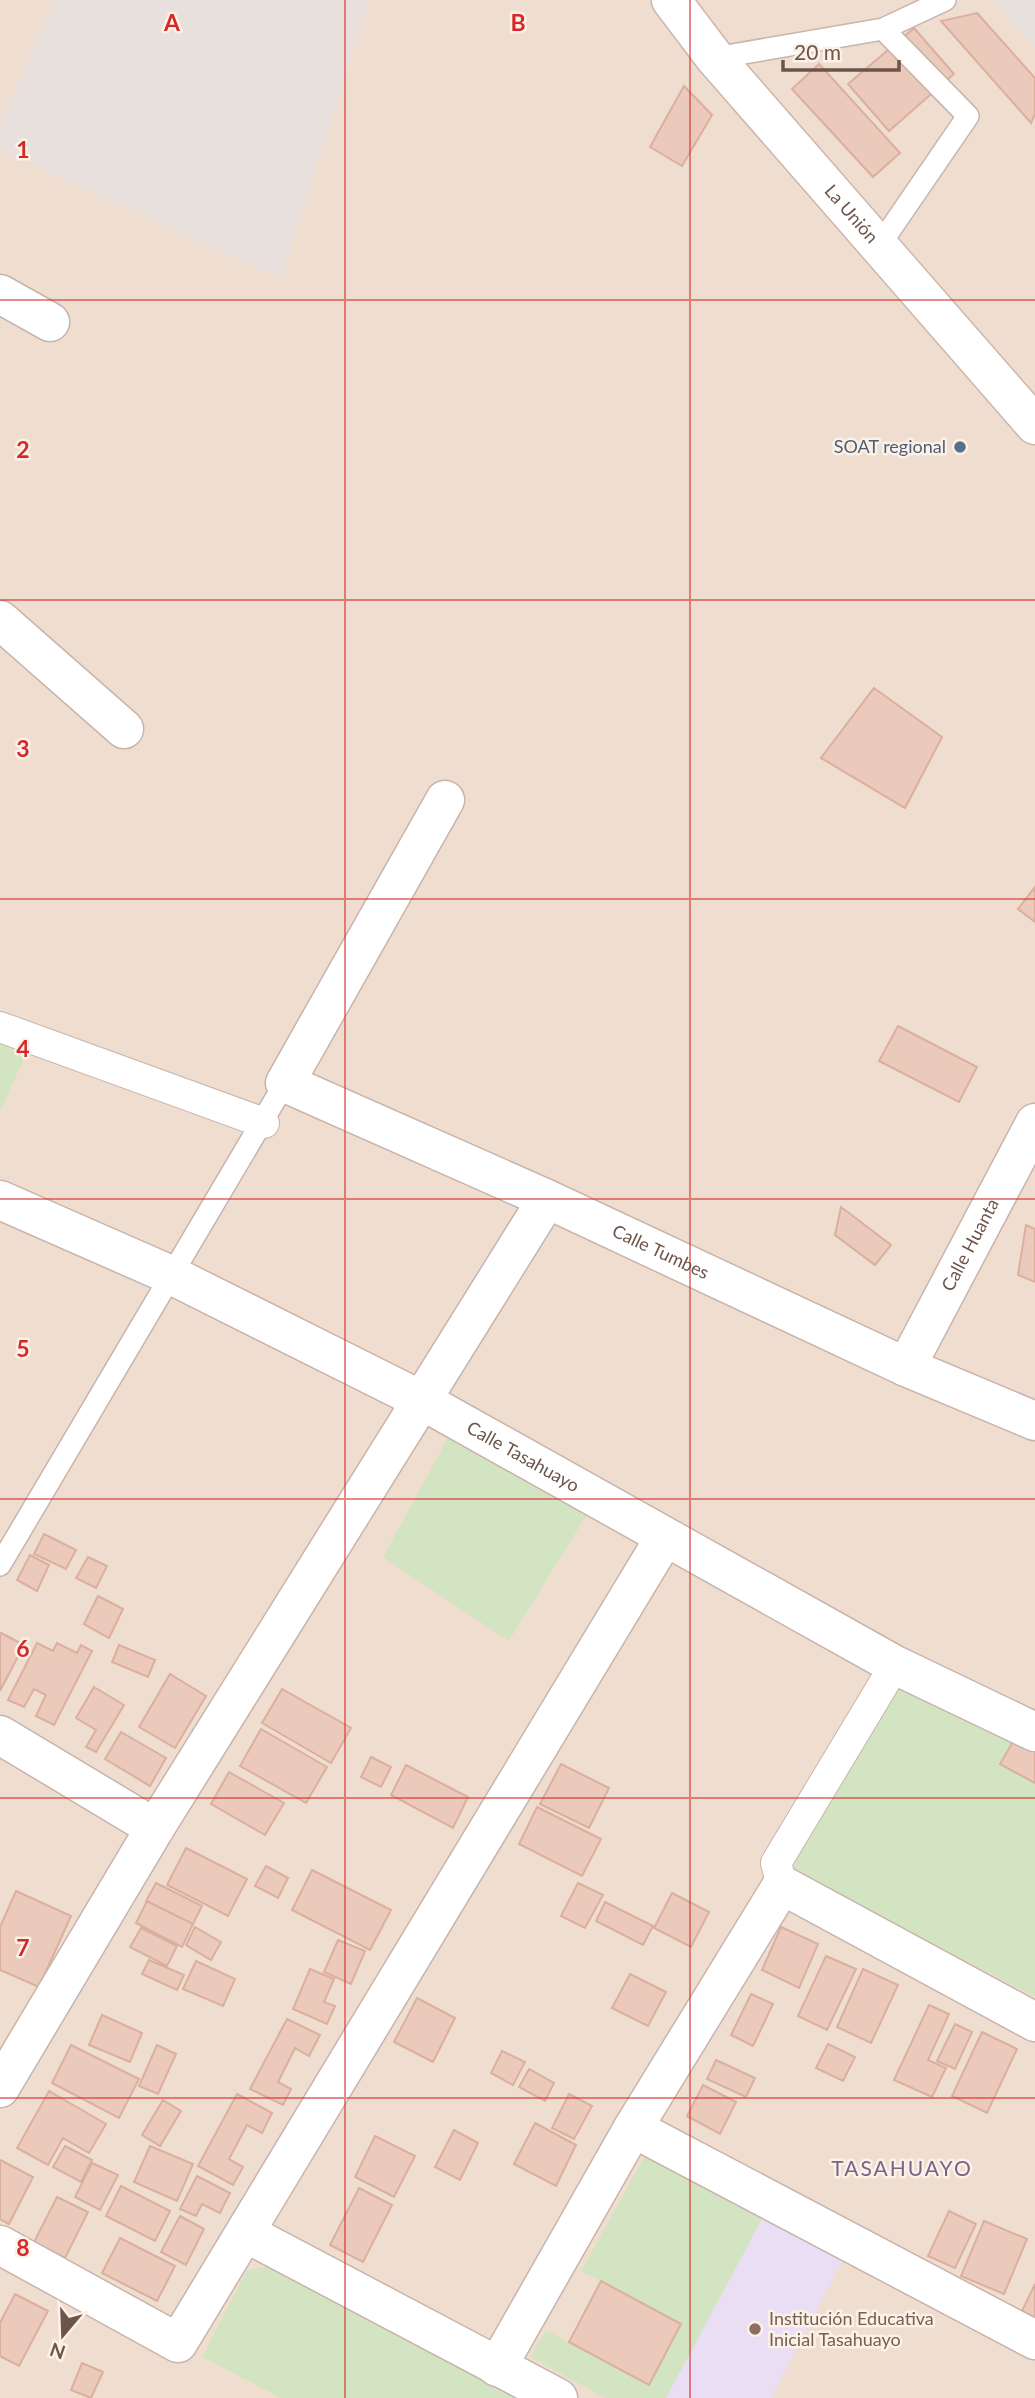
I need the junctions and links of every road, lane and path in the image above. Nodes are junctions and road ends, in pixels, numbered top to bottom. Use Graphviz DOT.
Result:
graph roads {
  1 [pos="671,0"];
  2 [pos="945,0"];
  3 [pos="883,29"];
  4 [pos="715,58"];
  5 [pos="879,246"];
  6 [pos="0,294"];
  7 [pos="50,322"];
  8 [pos="1035,425"];
  9 [pos="0,620"];
  10 [pos="124,729"];
  11 [pos="445,800"];
  12 [pos="0,1027"];
  13 [pos="285,1083"];
  14 [pos="264,1123"];
  15 [pos="1035,1123"];
  16 [pos="547,1199"];
  17 [pos="0,1200"];
  18 [pos="173,1276"];
  19 [pos="906,1367"];
  20 [pos="423,1401"];
  21 [pos="1035,1421"];
  22 [pos="665,1537"];
  23 [pos="0,1565"];
  24 [pos="895,1665"];
  25 [pos="1035,1732"];
  26 [pos="0,1735"];
  27 [pos="155,1828"];
  28 [pos="782,1885"];
  29 [pos="1035,2022"];
  30 [pos="0,2088"];
  31 [pos="633,2128"];
  32 [pos="246,2233"];
  33 [pos="0,2245"];
  34 [pos="1035,2340"];
  35 [pos="497,2367"];
  36 [pos="558,2398"];
  1 -- 4 [label="street, La Unión"];
  2 -- 3 [label="lane"];
  3 -- 4 [label="lane"];
  3 -- 5 [label="lane"];
  4 -- 5 [label="street, La Unión"];
  5 -- 8 [label="street, La Unión"];
  6 -- 7 [label="street"];
  9 -- 10 [label="street"];
  11 -- 13 [label="street"];
  12 -- 14 [label="street"];
  13 -- 14 [label="lane"];
  13 -- 16 [label="street, Calle Tumbes"];
  14 -- 18 [label="lane"];
  15 -- 19 [label="street, Calle Huanta"];
  16 -- 19 [label="street, Calle Tumbes"];
  16 -- 20 [label="street"];
  17 -- 18 [label="street, Calle Tasahuayo"];
  18 -- 20 [label="street, Calle Tasahuayo"];
  18 -- 23 [label="lane"];
  19 -- 21 [label="street, Calle Tumbes"];
  20 -- 22 [label="street, Calle Tasahuayo"];
  20 -- 27 [label="street"];
  22 -- 24 [label="street, Calle Tasahuayo"];
  22 -- 32 [label="street"];
  24 -- 25 [label="street, Calle Tasahuayo"];
  24 -- 28 [label="street"];
  26 -- 27 [label="street"];
  27 -- 30 [label="street"];
  28 -- 29 [label="street"];
  28 -- 31 [label="street"];
  31 -- 34 [label="street"];
  31 -- 35 [label="street"];
  32 -- 33 [label="street"];
  32 -- 35 [label="street"];
  35 -- 36 [label="street"];
}
